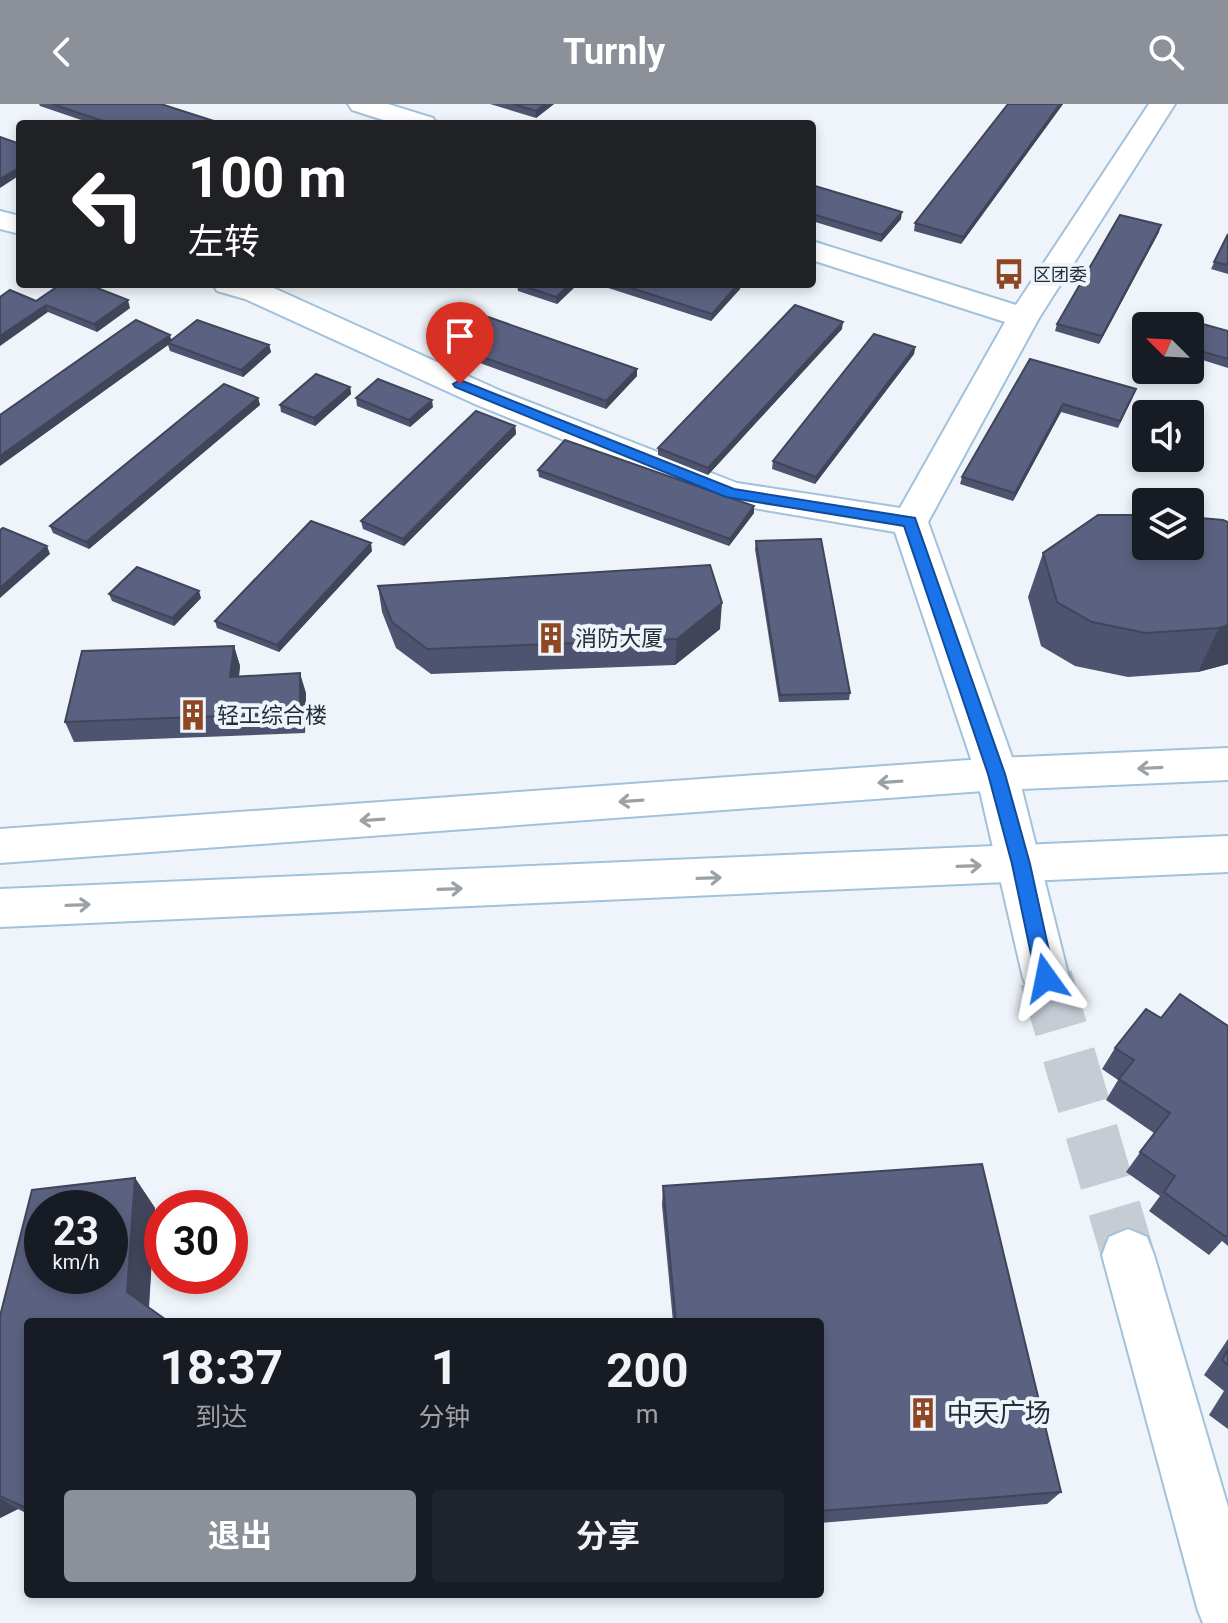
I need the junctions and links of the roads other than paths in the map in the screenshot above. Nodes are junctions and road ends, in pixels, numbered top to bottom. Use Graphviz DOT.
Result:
graph roads {
  1 [pos="361,104"];
  2 [pos="1162,104"];
  3 [pos="411,120"];
  4 [pos="816,251"];
  5 [pos="242,288"];
  6 [pos="1023,318"];
  7 [pos="910,522"];
  8 [pos="1228,764"];
  9 [pos="997,774"];
  10 [pos="0,846"];
  11 [pos="1228,854"];
  12 [pos="1021,864"];
  13 [pos="0,908"];
  14 [pos="1046,978"];
  15 [pos="1128,1255"];
  16 [pos="1228,1611"];
  1 -- 3 [label="street"];
  2 -- 6 [label="street"];
  4 -- 6 [label="street"];
  5 -- 7 [label="street"];
  6 -- 7 [label="street"];
  7 -- 9 [label="street"];
  8 -- 9 [label="street, one-way"];
  9 -- 10 [label="street, one-way"];
  9 -- 12 [label="street"];
  11 -- 12 [label="street"];
  13 -- 12 [label="street, one-way"];
  12 -- 14 [label="street"];
  15 -- 16 [label="street"];
}
